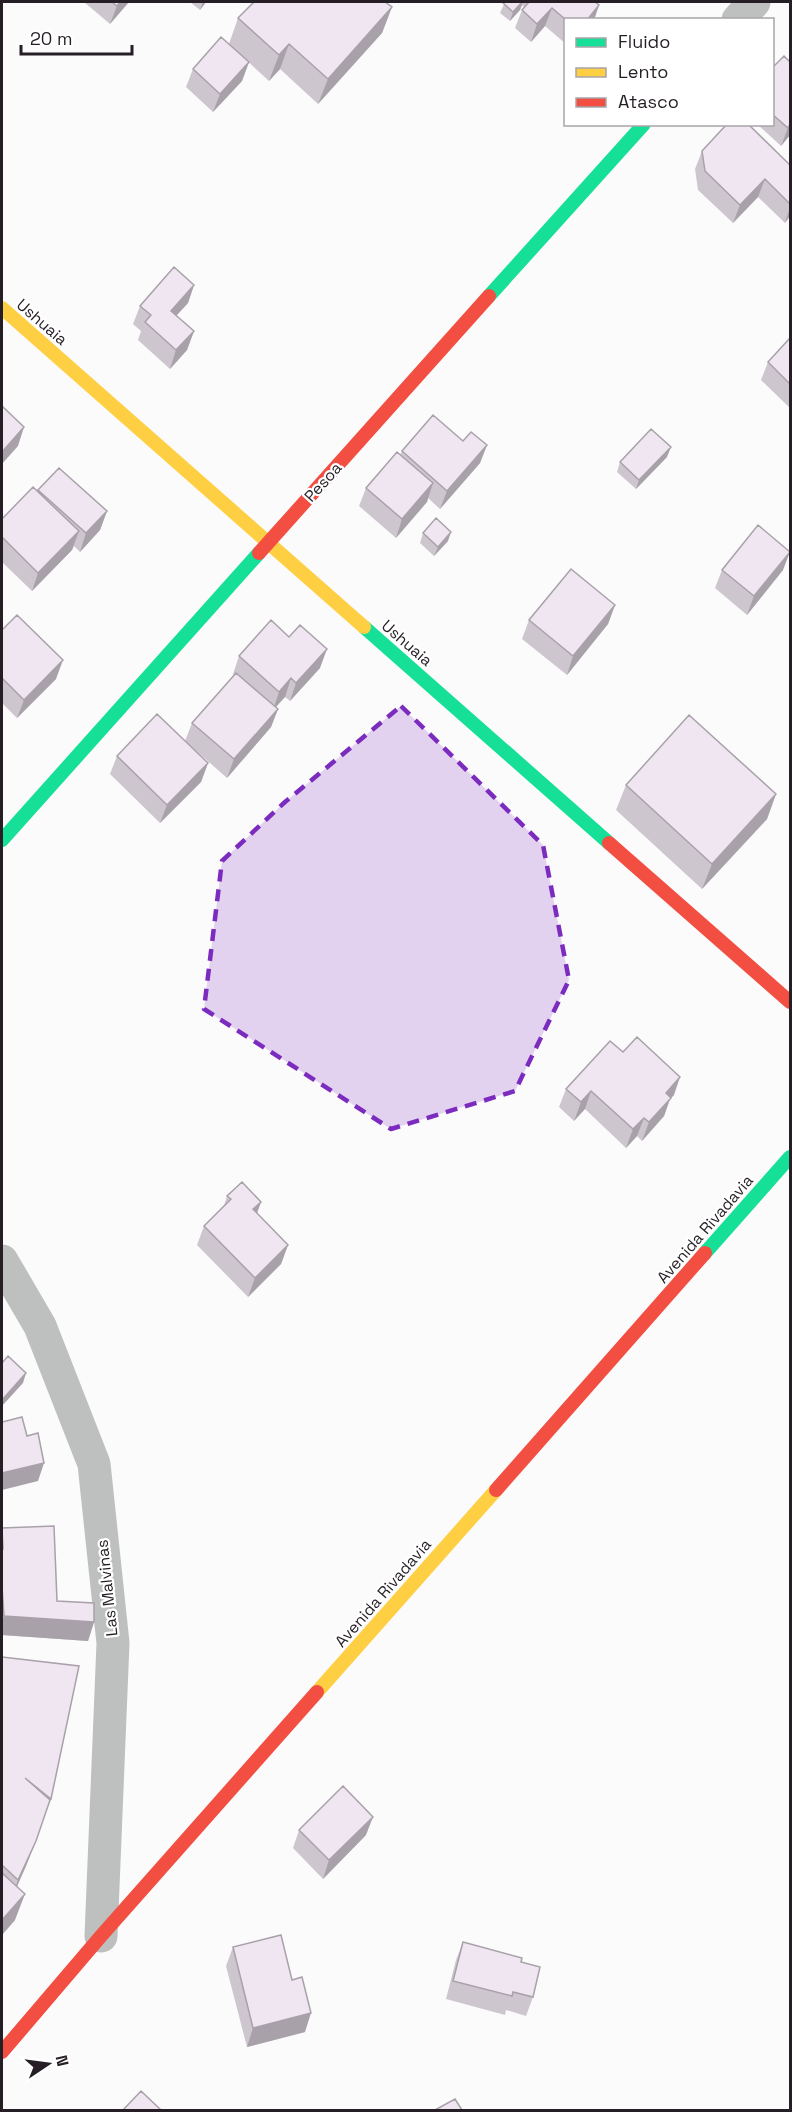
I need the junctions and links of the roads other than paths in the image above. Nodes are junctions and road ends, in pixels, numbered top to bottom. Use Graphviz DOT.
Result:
graph roads {
  1 [pos="754,2"];
  2 [pos="740,18"];
  3 [pos="642,126"];
  4 [pos="2,308"];
  5 [pos="268,543"];
  6 [pos="2,840"];
  7 [pos="790,1002"];
  8 [pos="790,1157"];
  9 [pos="2,1261"];
  10 [pos="102,1936"];
  11 [pos="2,2052"];
  1 -- 2 [label="street"];
  3 -- 5 [label="street, Pesoa"];
  4 -- 5 [label="street, Ushuaia"];
  5 -- 6 [label="street, Pesoa"];
  5 -- 7 [label="street, Ushuaia"];
  8 -- 10 [label="street, Avenida Rivadavia"];
  9 -- 10 [label="street, Las Malvinas"];
  10 -- 11 [label="street, Avenida Rivadavia"];
}
